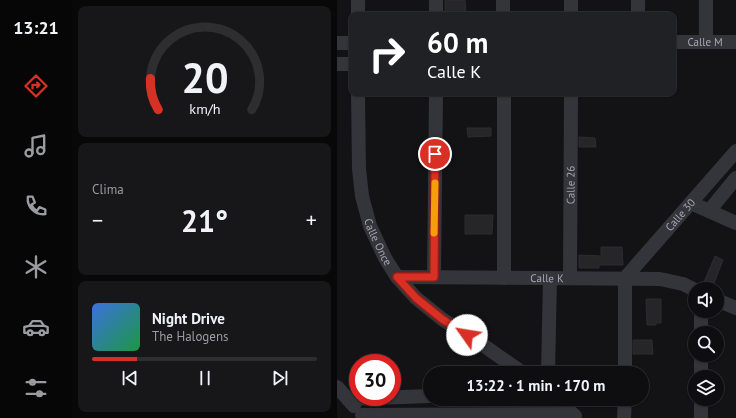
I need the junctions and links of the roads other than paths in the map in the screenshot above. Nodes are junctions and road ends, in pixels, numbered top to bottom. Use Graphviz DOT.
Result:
graph roads {
  1 [pos="358,0"];
  2 [pos="436,0"];
  3 [pos="503,0"];
  4 [pos="571,0"];
  5 [pos="638,0"];
  6 [pos="706,0"];
  7 [pos="358,12"];
  8 [pos="436,12"];
  9 [pos="503,12"];
  10 [pos="571,12"];
  11 [pos="638,12"];
  12 [pos="705,41"];
  13 [pos="676,42"];
  14 [pos="736,42"];
  15 [pos="337,43"];
  16 [pos="349,43"];
  17 [pos="337,64"];
  18 [pos="349,64"];
  19 [pos="358,96"];
  20 [pos="436,96"];
  21 [pos="504,96"];
  22 [pos="571,96"];
  23 [pos="736,151"];
  24 [pos="736,178"];
  25 [pos="691,203"];
  26 [pos="709,211"];
  27 [pos="736,223"];
  28 [pos="652,247"];
  29 [pos="397,277"];
  30 [pos="434,277"];
  31 [pos="504,278"];
  32 [pos="550,278"];
  33 [pos="570,278"];
  34 [pos="625,278"];
  35 [pos="660,279"];
  36 [pos="688,286"];
  37 [pos="724,303"];
  38 [pos="736,308"];
  39 [pos="513,366"];
  40 [pos="548,366"];
  41 [pos="625,366"];
  42 [pos="337,387"];
  43 [pos="423,396"];
  44 [pos="348,399"];
  45 [pos="563,406"];
  46 [pos="625,406"];
  47 [pos="701,406"];
  48 [pos="574,416"];
  49 [pos="363,417"];
  50 [pos="624,418"];
  51 [pos="701,418"];
  1 -- 7 [label="street"];
  2 -- 8 [label="street"];
  3 -- 9 [label="street"];
  4 -- 10 [label="street"];
  5 -- 11 [label="street"];
  6 -- 12 [label="street"];
  12 -- 13 [label="street, Calle M"];
  12 -- 14 [label="street, Calle M"];
  15 -- 16 [label="street"];
  17 -- 18 [label="street"];
  19 -- 29 [label="street, Calle Once"];
  20 -- 30 [label="street"];
  21 -- 31 [label="street"];
  22 -- 33 [label="street, Calle 26"];
  23 -- 25 [label="street, Calle 30"];
  24 -- 26 [label="street"];
  25 -- 26 [label="street"];
  25 -- 28 [label="street, Calle 30"];
  26 -- 27 [label="street"];
  28 -- 34 [label="street, Calle 30"];
  28 -- 35 [label="street"];
  29 -- 30 [label="street, Calle K"];
  29 -- 39 [label="street, Calle Once"];
  30 -- 31 [label="street, Calle K"];
  31 -- 32 [label="street, Calle K"];
  32 -- 33 [label="street, Calle K"];
  32 -- 40 [label="street"];
  33 -- 34 [label="street, Calle K"];
  34 -- 35 [label="street, Calle K"];
  34 -- 41 [label="street"];
  35 -- 36 [label="street, Calle K"];
  37 -- 38 [label="street"];
  42 -- 44 [label="street"];
  43 -- 44 [label="street"];
  44 -- 49 [label="street"];
  45 -- 48 [label="street"];
  46 -- 50 [label="street"];
  47 -- 51 [label="street"];
  48 -- 49 [label="street"];
}
